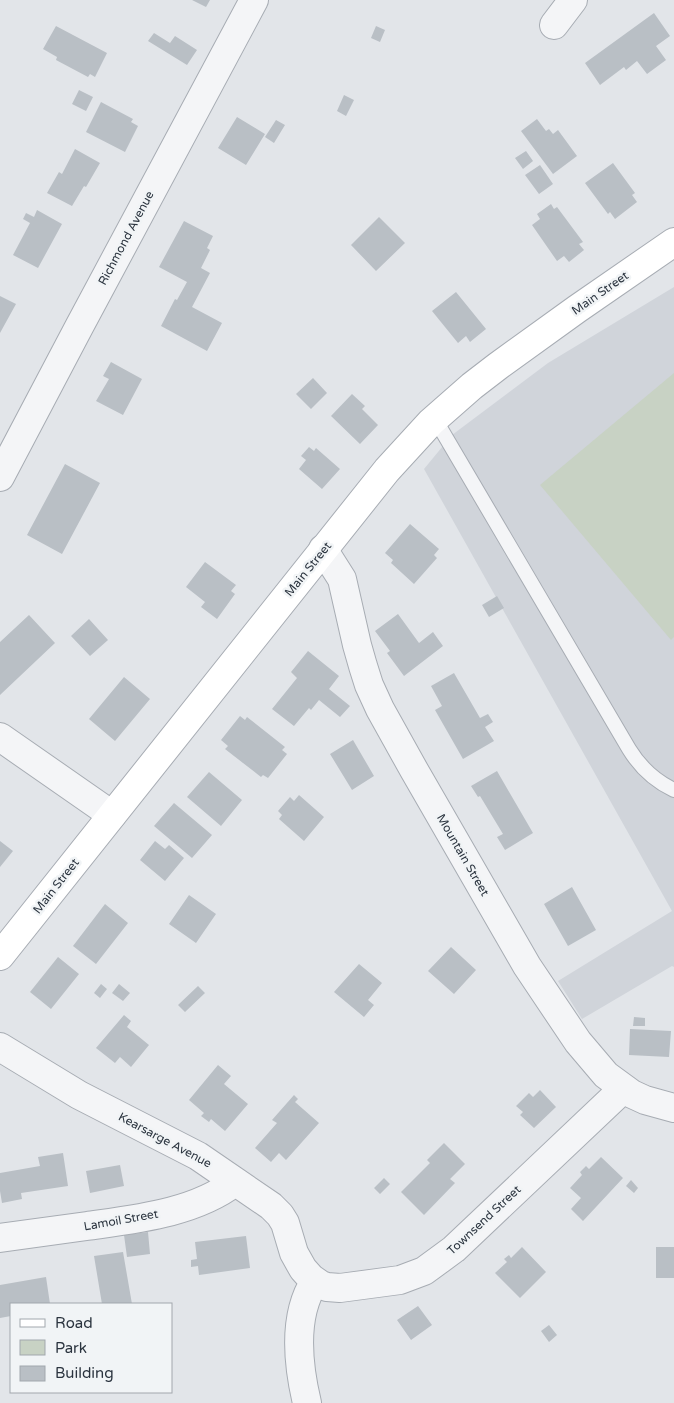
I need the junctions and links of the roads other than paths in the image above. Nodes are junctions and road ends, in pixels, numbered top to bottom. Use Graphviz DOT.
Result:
graph roads {
  1 [pos="254,0"];
  2 [pos="573,0"];
  3 [pos="554,25"];
  4 [pos="674,242"];
  5 [pos="434,419"];
  6 [pos="0,477"];
  7 [pos="323,549"];
  8 [pos="0,737"];
  9 [pos="674,790"];
  10 [pos="112,815"];
  11 [pos="0,956"];
  12 [pos="0,1047"];
  13 [pos="623,1089"];
  14 [pos="674,1108"];
  15 [pos="236,1182"];
  16 [pos="0,1238"];
  17 [pos="315,1281"];
  18 [pos="306,1403"];
  1 -- 6 [label="street, Richmond Avenue"];
  2 -- 3 [label="street"];
  4 -- 5 [label="main road, Main Street"];
  5 -- 7 [label="main road, Main Street"];
  5 -- 9 [label="lane"];
  7 -- 10 [label="main road, Main Street"];
  7 -- 13 [label="street, Mountain Street"];
  8 -- 10 [label="street"];
  10 -- 11 [label="main road, Main Street"];
  12 -- 15 [label="street, Kearsarge Avenue"];
  13 -- 14 [label="street, Mountain Street"];
  13 -- 17 [label="street, Townsend Street"];
  15 -- 16 [label="street, Lamoil Street"];
  15 -- 17 [label="street, Kearsarge Avenue"];
  17 -- 18 [label="street"];
}
